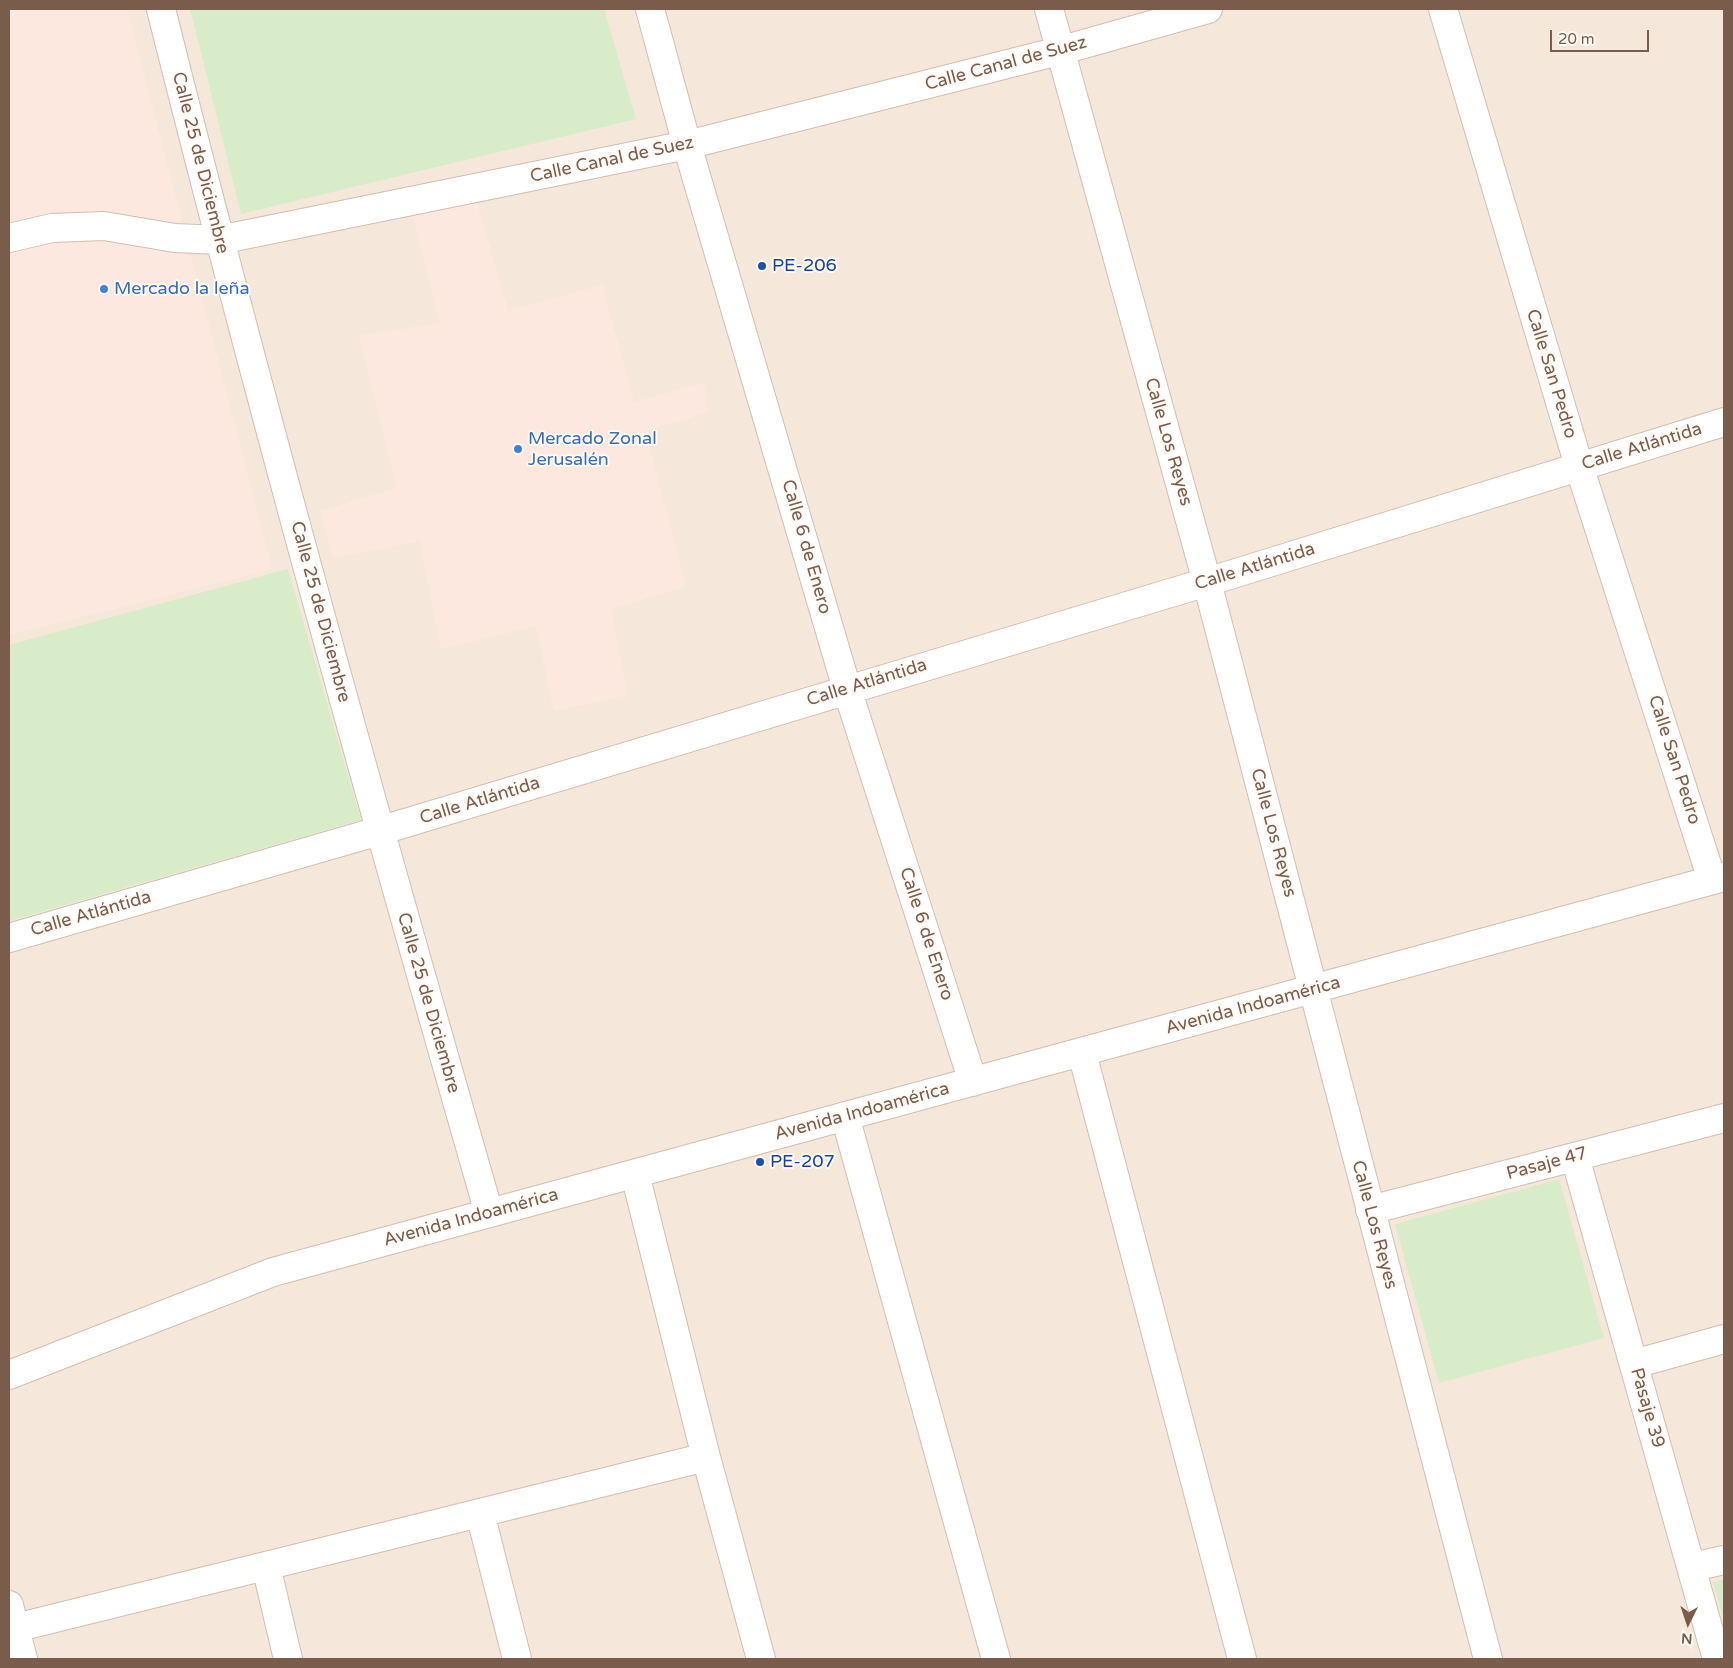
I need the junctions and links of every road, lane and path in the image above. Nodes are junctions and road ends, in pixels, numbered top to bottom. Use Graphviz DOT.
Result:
graph roads {
  1 [pos="161,9"];
  2 [pos="650,9"];
  3 [pos="1049,9"];
  4 [pos="1208,9"];
  5 [pos="1443,9"];
  6 [pos="1059,50"];
  7 [pos="687,145"];
  8 [pos="9,238"];
  9 [pos="219,240"];
  10 [pos="1724,422"];
  11 [pos="1579,466"];
  12 [pos="1207,582"];
  13 [pos="847,689"];
  14 [pos="379,831"];
  15 [pos="1718,878"];
  16 [pos="9,938"];
  17 [pos="1314,990"];
  18 [pos="1082,1053"];
  19 [pos="973,1082"];
  20 [pos="846,1116"];
  21 [pos="1724,1118"];
  22 [pos="1575,1156"];
  23 [pos="635,1174"];
  24 [pos="1370,1210"];
  25 [pos="489,1213"];
  26 [pos="1724,1339"];
  27 [pos="1634,1364"];
  28 [pos="9,1375"];
  29 [pos="706,1457"];
  30 [pos="480,1513"];
  31 [pos="1724,1560"];
  32 [pos="266,1566"];
  33 [pos="1693,1568"];
  34 [pos="12,1616"];
  35 [pos="23,1659"];
  36 [pos="288,1659"];
  37 [pos="518,1659"];
  38 [pos="761,1659"];
  39 [pos="996,1659"];
  40 [pos="1242,1659"];
  41 [pos="1488,1659"];
  42 [pos="1717,1659"];
  1 -- 9 [label="street, Calle 25 de Diciembre"];
  2 -- 7 [label="street, Calle 6 de Enero"];
  3 -- 6 [label="street, Calle Los Reyes"];
  4 -- 6 [label="street, Calle Canal de Suez"];
  5 -- 11 [label="street, Calle San Pedro"];
  6 -- 7 [label="street, Calle Canal de Suez"];
  6 -- 12 [label="street, Calle Los Reyes"];
  7 -- 9 [label="street, Calle Canal de Suez"];
  7 -- 13 [label="street, Calle 6 de Enero"];
  8 -- 9 [label="street, Calle Canal de Suez"];
  9 -- 14 [label="street, Calle 25 de Diciembre"];
  10 -- 11 [label="street, Calle Atlántida"];
  11 -- 12 [label="street, Calle Atlántida"];
  11 -- 15 [label="street, Calle San Pedro"];
  12 -- 13 [label="street, Calle Atlántida"];
  12 -- 17 [label="street, Calle Los Reyes"];
  13 -- 14 [label="street, Calle Atlántida"];
  13 -- 19 [label="street, Calle 6 de Enero"];
  14 -- 16 [label="street, Calle Atlántida"];
  14 -- 25 [label="street, Calle 25 de Diciembre"];
  15 -- 17 [label="street, Avenida Indoamérica"];
  17 -- 18 [label="street, Avenida Indoamérica"];
  17 -- 24 [label="street, Calle Los Reyes"];
  18 -- 19 [label="street, Avenida Indoamérica"];
  18 -- 40 [label="street"];
  19 -- 20 [label="street, Avenida Indoamérica"];
  20 -- 23 [label="street, Avenida Indoamérica"];
  20 -- 39 [label="street"];
  21 -- 22 [label="street, Pasaje 47"];
  22 -- 24 [label="street, Pasaje 47"];
  22 -- 27 [label="street, Pasaje 39"];
  23 -- 25 [label="street, Avenida Indoamérica"];
  23 -- 29 [label="street"];
  24 -- 41 [label="street, Calle Los Reyes"];
  25 -- 28 [label="street, Avenida Indoamérica"];
  26 -- 27 [label="street"];
  27 -- 33 [label="street, Pasaje 39"];
  29 -- 30 [label="street"];
  29 -- 38 [label="street"];
  30 -- 32 [label="street"];
  30 -- 37 [label="street"];
  31 -- 33 [label="street"];
  32 -- 34 [label="street"];
  32 -- 36 [label="street"];
  33 -- 42 [label="street, Pasaje 39"];
  34 -- 35 [label="street"];
}
